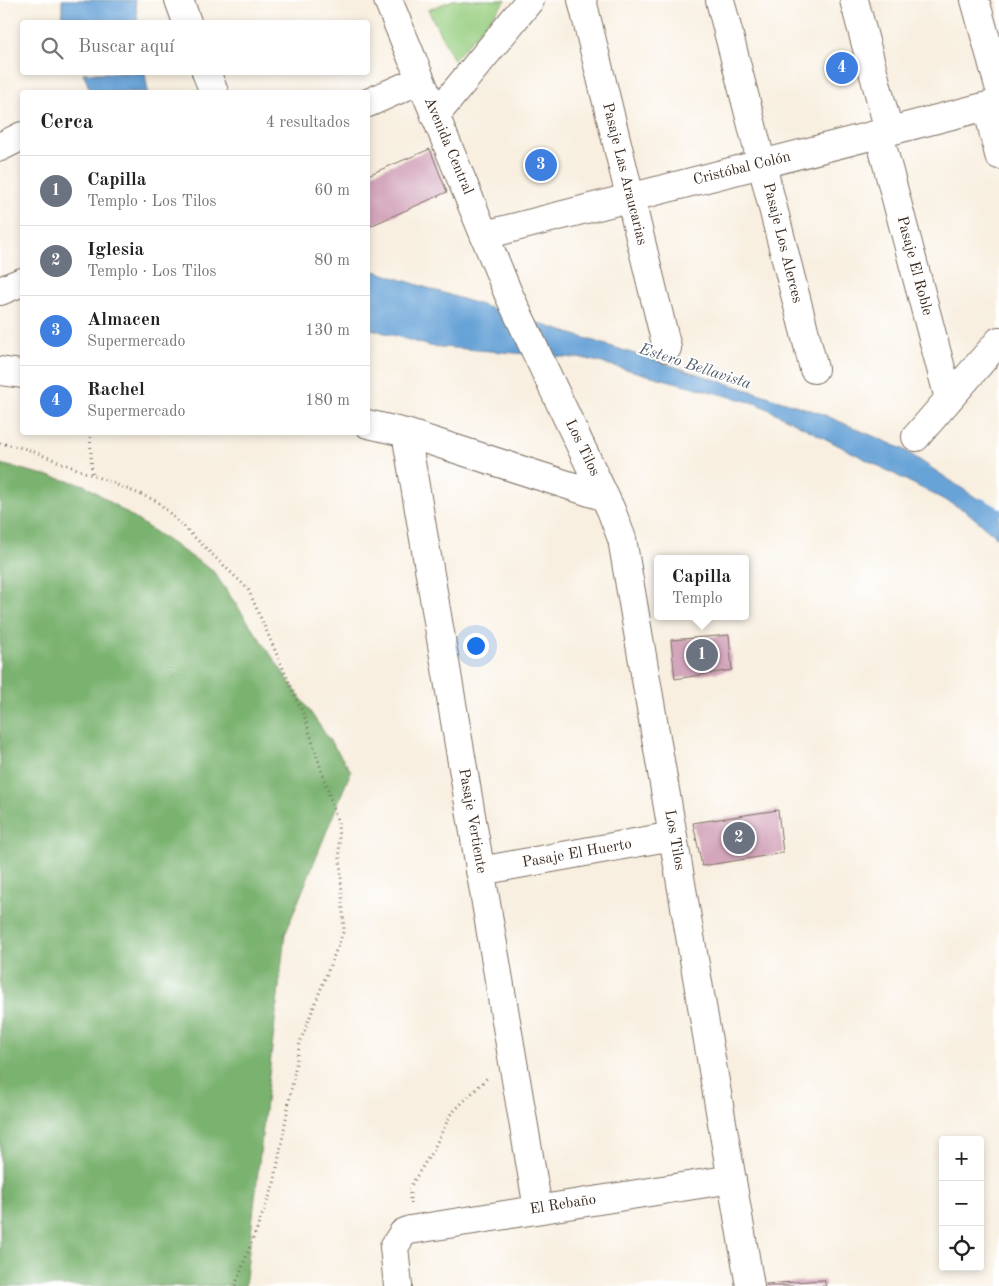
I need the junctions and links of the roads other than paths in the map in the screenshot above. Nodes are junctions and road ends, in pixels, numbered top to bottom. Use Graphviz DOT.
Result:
graph roads {
  1 [pos="179,0"];
  2 [pos="388,0"];
  3 [pos="530,0"];
  4 [pos="582,0"];
  5 [pos="720,0"];
  6 [pos="854,0"];
  7 [pos="975,0"];
  8 [pos="186,20"];
  9 [pos="207,75"];
  10 [pos="420,80"];
  11 [pos="213,90"];
  12 [pos="995,98"];
  13 [pos="370,102"];
  14 [pos="435,116"];
  15 [pos="884,133"];
  16 [pos="20,137"];
  17 [pos="0,147"];
  18 [pos="999,155"];
  19 [pos="762,164"];
  20 [pos="629,198"];
  21 [pos="485,235"];
  22 [pos="20,283"];
  23 [pos="0,291"];
  24 [pos="508,293"];
  25 [pos="999,341"];
  26 [pos="667,348"];
  27 [pos="814,369"];
  28 [pos="0,371"];
  29 [pos="20,374"];
  30 [pos="949,398"];
  31 [pos="370,424"];
  32 [pos="406,433"];
  33 [pos="916,437"];
  34 [pos="605,497"];
  35 [pos="673,836"];
  36 [pos="480,871"];
  37 [pos="732,1178"];
  38 [pos="538,1209"];
  39 [pos="398,1286"];
  40 [pos="750,1286"];
  1 -- 8 [label="street"];
  2 -- 10 [label="street, Avenida Central"];
  3 -- 14 [label="street"];
  4 -- 20 [label="street, Pasaje Las Araucarias"];
  5 -- 19 [label="street, Pasaje Los Alerces"];
  6 -- 15 [label="street, Pasaje El Roble"];
  7 -- 12 [label="street"];
  9 -- 11 [label="street"];
  10 -- 13 [label="street"];
  10 -- 14 [label="street, Avenida Central"];
  12 -- 15 [label="street, Cristóbal Colón"];
  12 -- 18 [label="street"];
  14 -- 21 [label="street, Avenida Central"];
  15 -- 19 [label="street, Cristóbal Colón"];
  15 -- 30 [label="street, Pasaje El Roble"];
  16 -- 17 [label="street"];
  19 -- 20 [label="street, Cristóbal Colón"];
  19 -- 27 [label="street, Pasaje Los Alerces"];
  20 -- 21 [label="street, Cristóbal Colón"];
  20 -- 26 [label="street, Pasaje Las Araucarias"];
  21 -- 24 [label="street, Avenida Central"];
  22 -- 23 [label="street"];
  24 -- 34 [label="street, Los Tilos"];
  25 -- 30 [label="street"];
  28 -- 29 [label="street"];
  30 -- 33 [label="street"];
  31 -- 32 [label="street"];
  32 -- 34 [label="street"];
  32 -- 36 [label="street, Pasaje Vertiente"];
  34 -- 35 [label="street, Los Tilos"];
  35 -- 36 [label="street, Pasaje El Huerto"];
  35 -- 37 [label="street, Los Tilos"];
  36 -- 38 [label="street, Pasaje Vertiente"];
  37 -- 38 [label="street, El Rebaño"];
  37 -- 40 [label="street, Los Tilos"];
  38 -- 39 [label="street, El Rebaño"];
}
